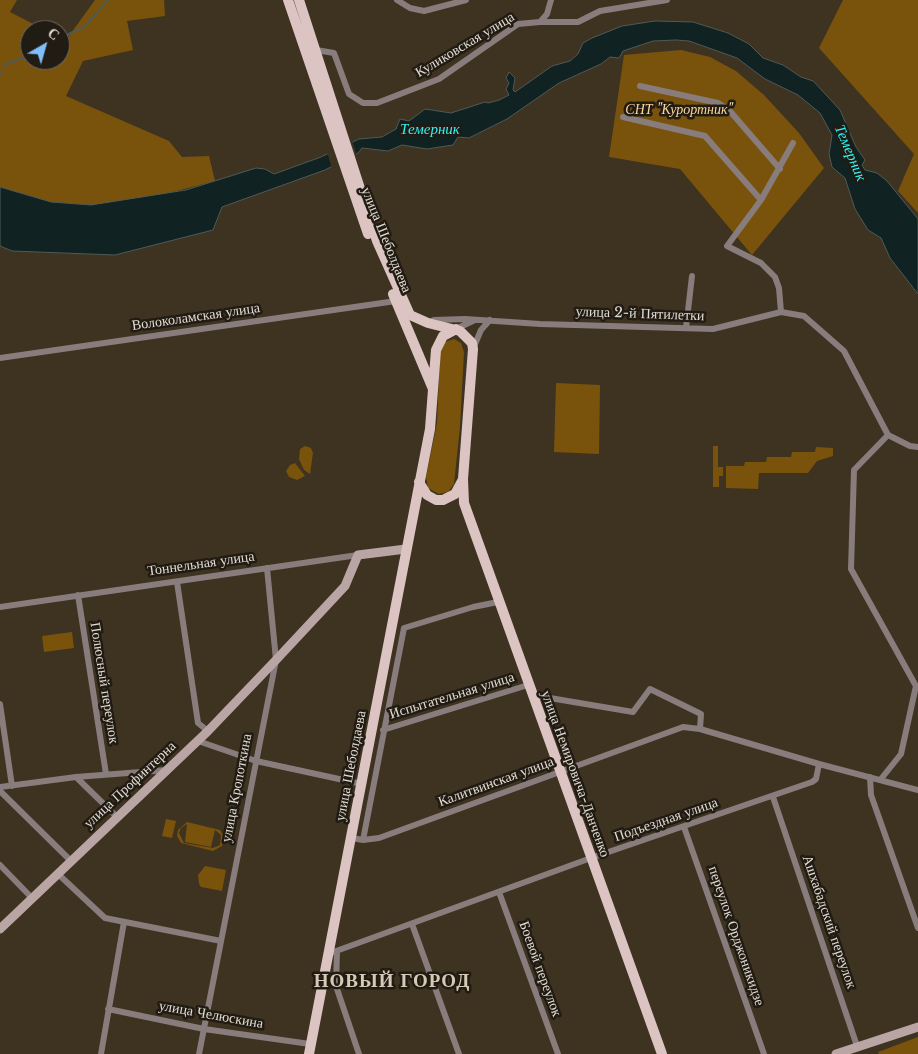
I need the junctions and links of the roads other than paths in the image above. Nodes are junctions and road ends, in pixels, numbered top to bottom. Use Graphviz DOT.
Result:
graph roads {
  1 [pos="288,0"];
  2 [pos="299,0"];
  3 [pos="397,0"];
  4 [pos="466,0"];
  5 [pos="552,0"];
  6 [pos="666,0"];
  7 [pos="540,22"];
  8 [pos="316,50"];
  9 [pos="640,86"];
  10 [pos="330,111"];
  11 [pos="623,117"];
  12 [pos="794,143"];
  13 [pos="780,169"];
  14 [pos="761,200"];
  15 [pos="692,276"];
  16 [pos="400,305"];
  17 [pos="781,312"];
  18 [pos="476,319"];
  19 [pos="490,320"];
  20 [pos="428,323"];
  21 [pos="686,328"];
  22 [pos="456,329"];
  23 [pos="473,349"];
  24 [pos="0,358"];
  25 [pos="434,392"];
  26 [pos="888,434"];
  27 [pos="918,447"];
  28 [pos="463,479"];
  29 [pos="419,482"];
  30 [pos="406,549"];
  31 [pos="358,555"];
  32 [pos="267,568"];
  33 [pos="177,582"];
  34 [pos="78,595"];
  35 [pos="498,602"];
  36 [pos="0,607"];
  37 [pos="276,660"];
  38 [pos="530,690"];
  39 [pos="0,704"];
  40 [pos="700,729"];
  41 [pos="383,730"];
  42 [pos="208,731"];
  43 [pos="198,741"];
  44 [pos="256,761"];
  45 [pos="819,764"];
  46 [pos="167,770"];
  47 [pos="560,773"];
  48 [pos="106,774"];
  49 [pos="76,777"];
  50 [pos="870,777"];
  51 [pos="881,779"];
  52 [pos="362,784"];
  53 [pos="12,786"];
  54 [pos="0,787"];
  55 [pos="918,790"];
  56 [pos="0,791"];
  57 [pos="773,797"];
  58 [pos="116,816"];
  59 [pos="684,827"];
  60 [pos="352,838"];
  61 [pos="363,840"];
  62 [pos="590,858"];
  63 [pos="70,860"];
  64 [pos="0,865"];
  65 [pos="57,873"];
  66 [pos="499,892"];
  67 [pos="31,897"];
  68 [pos="124,922"];
  69 [pos="412,924"];
  70 [pos="918,928"];
  71 [pos="0,929"];
  72 [pos="220,942"];
  73 [pos="333,953"];
  74 [pos="108,1009"];
  75 [pos="918,1027"];
  76 [pos="204,1029"];
  77 [pos="857,1046"];
  78 [pos="309,1049"];
  79 [pos="101,1054"];
  80 [pos="199,1054"];
  81 [pos="359,1054"];
  82 [pos="459,1054"];
  83 [pos="558,1054"];
  84 [pos="662,1054"];
  85 [pos="764,1054"];
  86 [pos="836,1054"];
  87 [pos="864,1054"];
  1 -- 10 [label="main road"];
  2 -- 8 [label="main road"];
  3 -- 4 [label="street"];
  5 -- 7 [label="street"];
  6 -- 7 [label="street, Куликовская улица"];
  7 -- 8 [label="street, Куликовская улица"];
  8 -- 10 [label="main road"];
  9 -- 13 [label="street"];
  10 -- 16 [label="main road, улица Шеболдаева"];
  11 -- 14 [label="street"];
  12 -- 13 [label="street"];
  13 -- 14 [label="street"];
  14 -- 17 [label="street"];
  15 -- 21 [label="street"];
  16 -- 20 [label="main road"];
  16 -- 24 [label="street, Волоколамская улица"];
  16 -- 25 [label="main road, улица Шеболдаева"];
  17 -- 21 [label="street, улица 2-й Пятилетки"];
  17 -- 26 [label="street, улица 2-й Пятилетки"];
  18 -- 19 [label="street, улица 2-й Пятилетки"];
  18 -- 20 [label="street, улица 2-й Пятилетки"];
  18 -- 22 [label="street"];
  19 -- 21 [label="street, улица 2-й Пятилетки"];
  19 -- 23 [label="street"];
  20 -- 22 [label="main road"];
  22 -- 23 [label="main road"];
  22 -- 25 [label="main road, улица Шеболдаева"];
  23 -- 28 [label="main road, улица Немировича-Данченко"];
  25 -- 29 [label="main road, улица Шеболдаева"];
  26 -- 27 [label="street"];
  26 -- 51 [label="street"];
  28 -- 29 [label="main road"];
  28 -- 35 [label="main road, улица Немировича-Данченко"];
  29 -- 30 [label="main road, улица Шеболдаева"];
  30 -- 31 [label="street, Тоннельная улица"];
  30 -- 52 [label="main road, улица Шеболдаева"];
  31 -- 32 [label="street, Тоннельная улица"];
  31 -- 37 [label="street"];
  32 -- 33 [label="street, Тоннельная улица"];
  32 -- 37 [label="street, улица Кропоткина"];
  33 -- 34 [label="street, Тоннельная улица"];
  33 -- 42 [label="street"];
  34 -- 36 [label="street, Тоннельная улица"];
  34 -- 48 [label="street, Полюсный переулок"];
  35 -- 38 [label="main road, улица Немировича-Данченко"];
  35 -- 41 [label="street"];
  37 -- 42 [label="street, улица Профинтерна"];
  37 -- 44 [label="street, улица Кропоткина"];
  38 -- 40 [label="street, Испытательная улица"];
  38 -- 41 [label="street, Испытательная улица"];
  38 -- 47 [label="main road, улица Немировича-Данченко"];
  39 -- 53 [label="street"];
  40 -- 45 [label="street, Калитвинская улица"];
  40 -- 47 [label="street, Калитвинская улица"];
  41 -- 61 [label="street"];
  42 -- 43 [label="street, улица Профинтерна"];
  43 -- 44 [label="street"];
  43 -- 46 [label="street, улица Профинтерна"];
  44 -- 52 [label="street"];
  44 -- 72 [label="street, улица Кропоткина"];
  45 -- 50 [label="street"];
  45 -- 57 [label="street, Подъездная улица"];
  46 -- 48 [label="street"];
  46 -- 58 [label="street, улица Профинтерна"];
  47 -- 61 [label="street, Калитвинская улица"];
  47 -- 62 [label="main road, улица Немировича-Данченко"];
  48 -- 49 [label="street"];
  49 -- 53 [label="street"];
  49 -- 58 [label="street"];
  50 -- 51 [label="street"];
  50 -- 70 [label="street"];
  51 -- 55 [label="street"];
  52 -- 60 [label="main road, улица Шеболдаева"];
  53 -- 54 [label="street"];
  56 -- 63 [label="street"];
  57 -- 59 [label="street, Подъездная улица"];
  57 -- 77 [label="street, Ашхабадский переулок"];
  58 -- 63 [label="street, улица Профинтерна"];
  59 -- 62 [label="street, Подъездная улица"];
  59 -- 85 [label="street, переулок Орджоникидзе"];
  60 -- 61 [label="street, Калитвинская улица"];
  60 -- 73 [label="main road, улица Шеболдаева"];
  62 -- 66 [label="street, Подъездная улица"];
  62 -- 84 [label="main road, улица Немировича-Данченко"];
  63 -- 65 [label="street, улица Профинтерна"];
  64 -- 67 [label="street"];
  65 -- 67 [label="street, улица Профинтерна"];
  65 -- 68 [label="street"];
  66 -- 69 [label="street, Подъездная улица"];
  66 -- 83 [label="street, Боевой переулок"];
  67 -- 71 [label="street, улица Профинтерна"];
  68 -- 72 [label="street"];
  68 -- 74 [label="street"];
  69 -- 73 [label="street, Подъездная улица"];
  69 -- 82 [label="street"];
  72 -- 76 [label="street, улица Кропоткина"];
  73 -- 78 [label="main road, улица Шеболдаева"];
  73 -- 81 [label="street"];
  74 -- 76 [label="street, улица Челюскина"];
  74 -- 79 [label="street"];
  75 -- 77 [label="street"];
  76 -- 78 [label="street, улица Челюскина"];
  76 -- 80 [label="street, улица Кропоткина"];
  77 -- 86 [label="street"];
  77 -- 87 [label="street, Ашхабадский переулок"];
}
